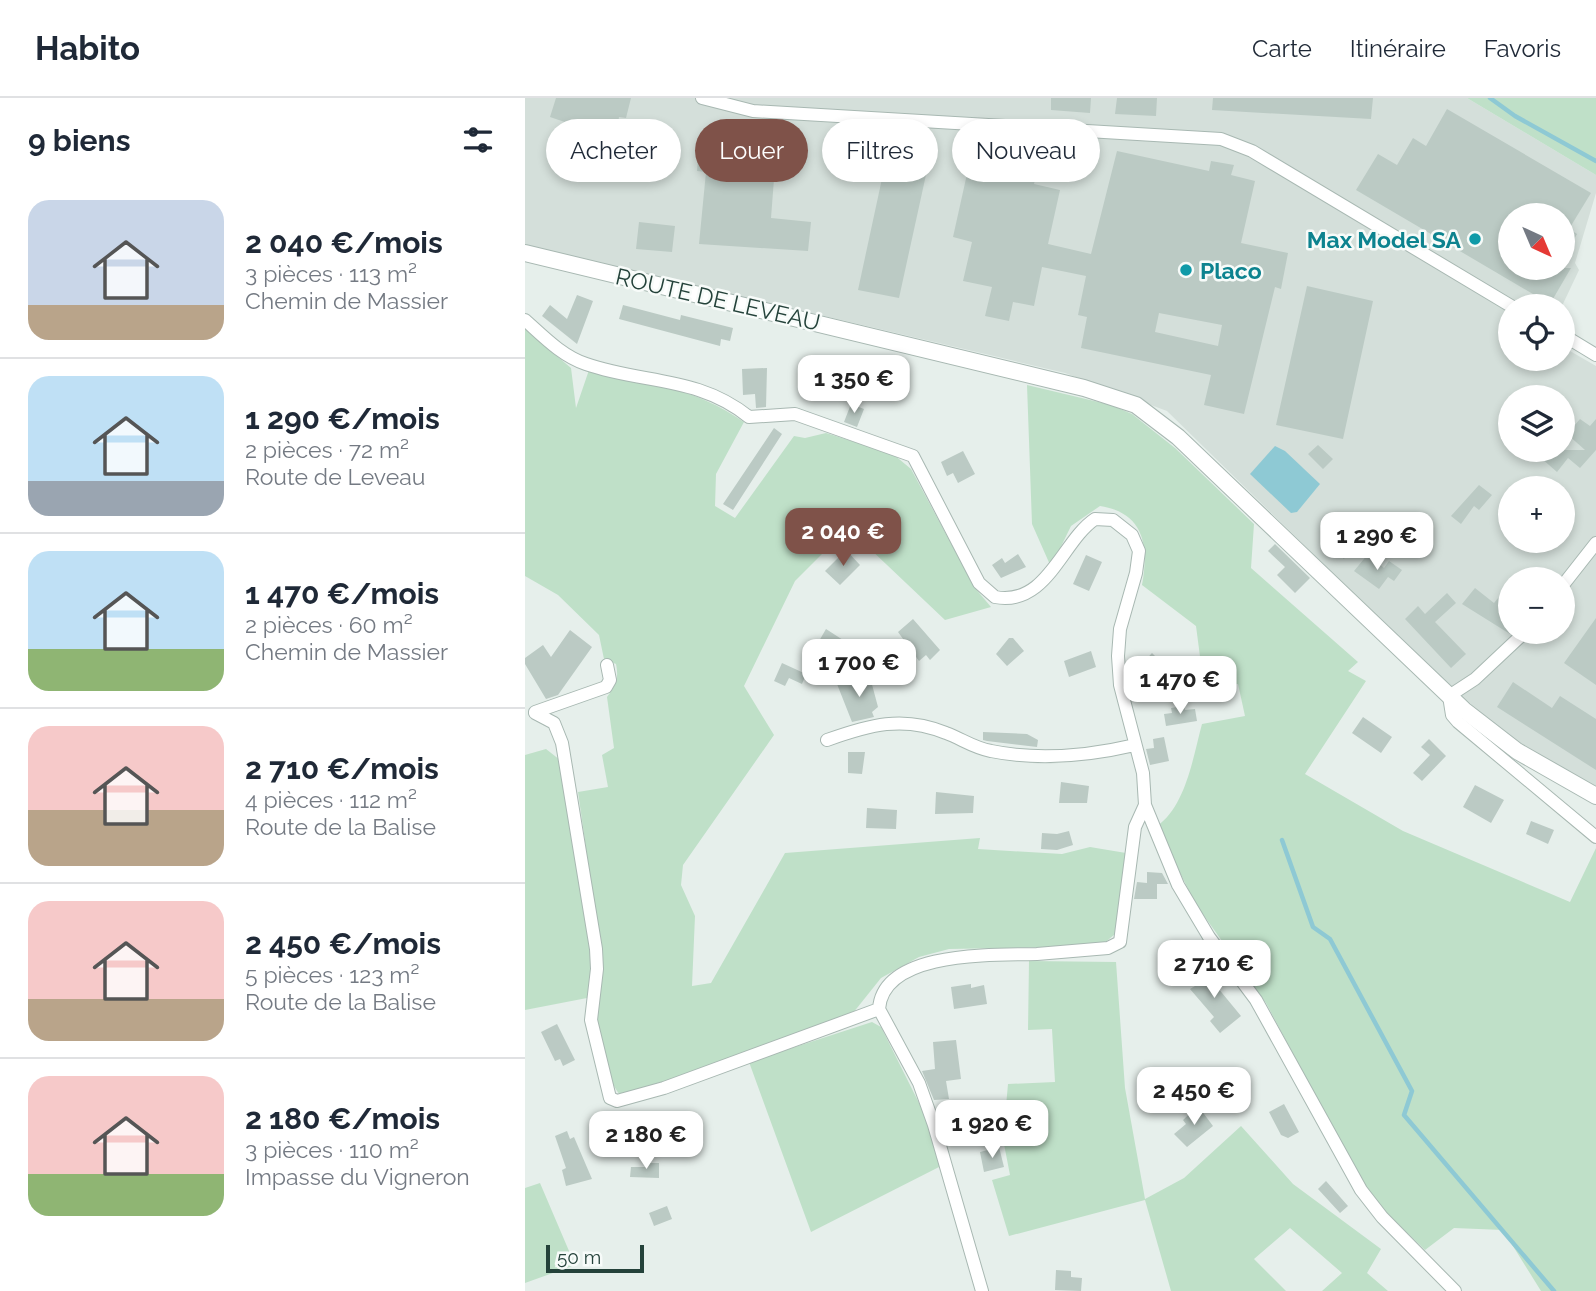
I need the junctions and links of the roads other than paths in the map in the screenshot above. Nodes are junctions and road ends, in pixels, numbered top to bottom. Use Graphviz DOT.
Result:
graph roads {
  1 [pos="702,98"];
  2 [pos="525,253"];
  3 [pos="1498,298"];
  4 [pos="525,320"];
  5 [pos="1575,342"];
  6 [pos="1596,355"];
  7 [pos="1596,543"];
  8 [pos="1575,570"];
  9 [pos="1512,644"];
  10 [pos="607,664"];
  11 [pos="1449,696"];
  12 [pos="827,740"];
  13 [pos="1135,745"];
  14 [pos="1596,796"];
  15 [pos="1145,805"];
  16 [pos="1596,837"];
  17 [pos="879,1009"];
  18 [pos="982,1291"];
  19 [pos="1455,1291"];
  1 -- 3 [label="street"];
  2 -- 11 [label="street, ROUTE DE LEVEAU"];
  4 -- 13 [label="street"];
  5 -- 6 [label="street"];
  7 -- 8 [label="street"];
  9 -- 11 [label="street"];
  10 -- 17 [label="street"];
  11 -- 14 [label="street, ROUTE DE LEVEAU"];
  11 -- 16 [label="street"];
  12 -- 13 [label="street"];
  13 -- 15 [label="street"];
  15 -- 17 [label="street"];
  15 -- 19 [label="street"];
  17 -- 18 [label="street"];
}
